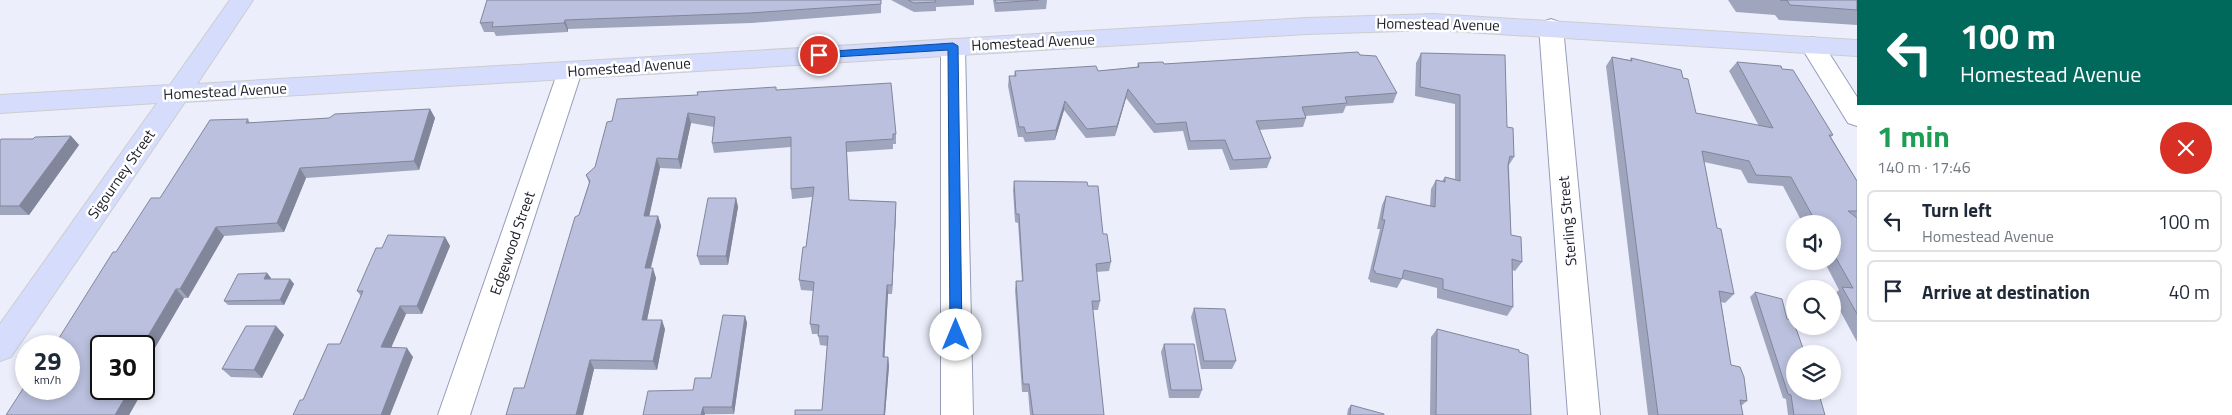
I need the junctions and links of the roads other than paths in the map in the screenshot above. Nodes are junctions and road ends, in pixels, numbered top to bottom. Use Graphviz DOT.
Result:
graph roads {
  1 [pos="242,0"];
  2 [pos="1551,28"];
  3 [pos="1812,45"];
  4 [pos="953,46"];
  5 [pos="1857,48"];
  6 [pos="570,71"];
  7 [pos="177,94"];
  8 [pos="0,104"];
  9 [pos="1857,116"];
  10 [pos="0,348"];
  11 [pos="454,415"];
  12 [pos="957,415"];
  13 [pos="1584,415"];
  1 -- 7 [label="main road, Sigourney Street"];
  2 -- 3 [label="main road, Homestead Avenue"];
  2 -- 4 [label="main road, Homestead Avenue"];
  2 -- 13 [label="street, Sterling Street"];
  3 -- 5 [label="main road, Homestead Avenue"];
  3 -- 9 [label="street"];
  4 -- 6 [label="main road, Homestead Avenue"];
  4 -- 12 [label="street"];
  6 -- 7 [label="main road, Homestead Avenue"];
  6 -- 11 [label="street, Edgewood Street"];
  7 -- 8 [label="main road, Homestead Avenue"];
  7 -- 10 [label="main road, Sigourney Street"];
}
